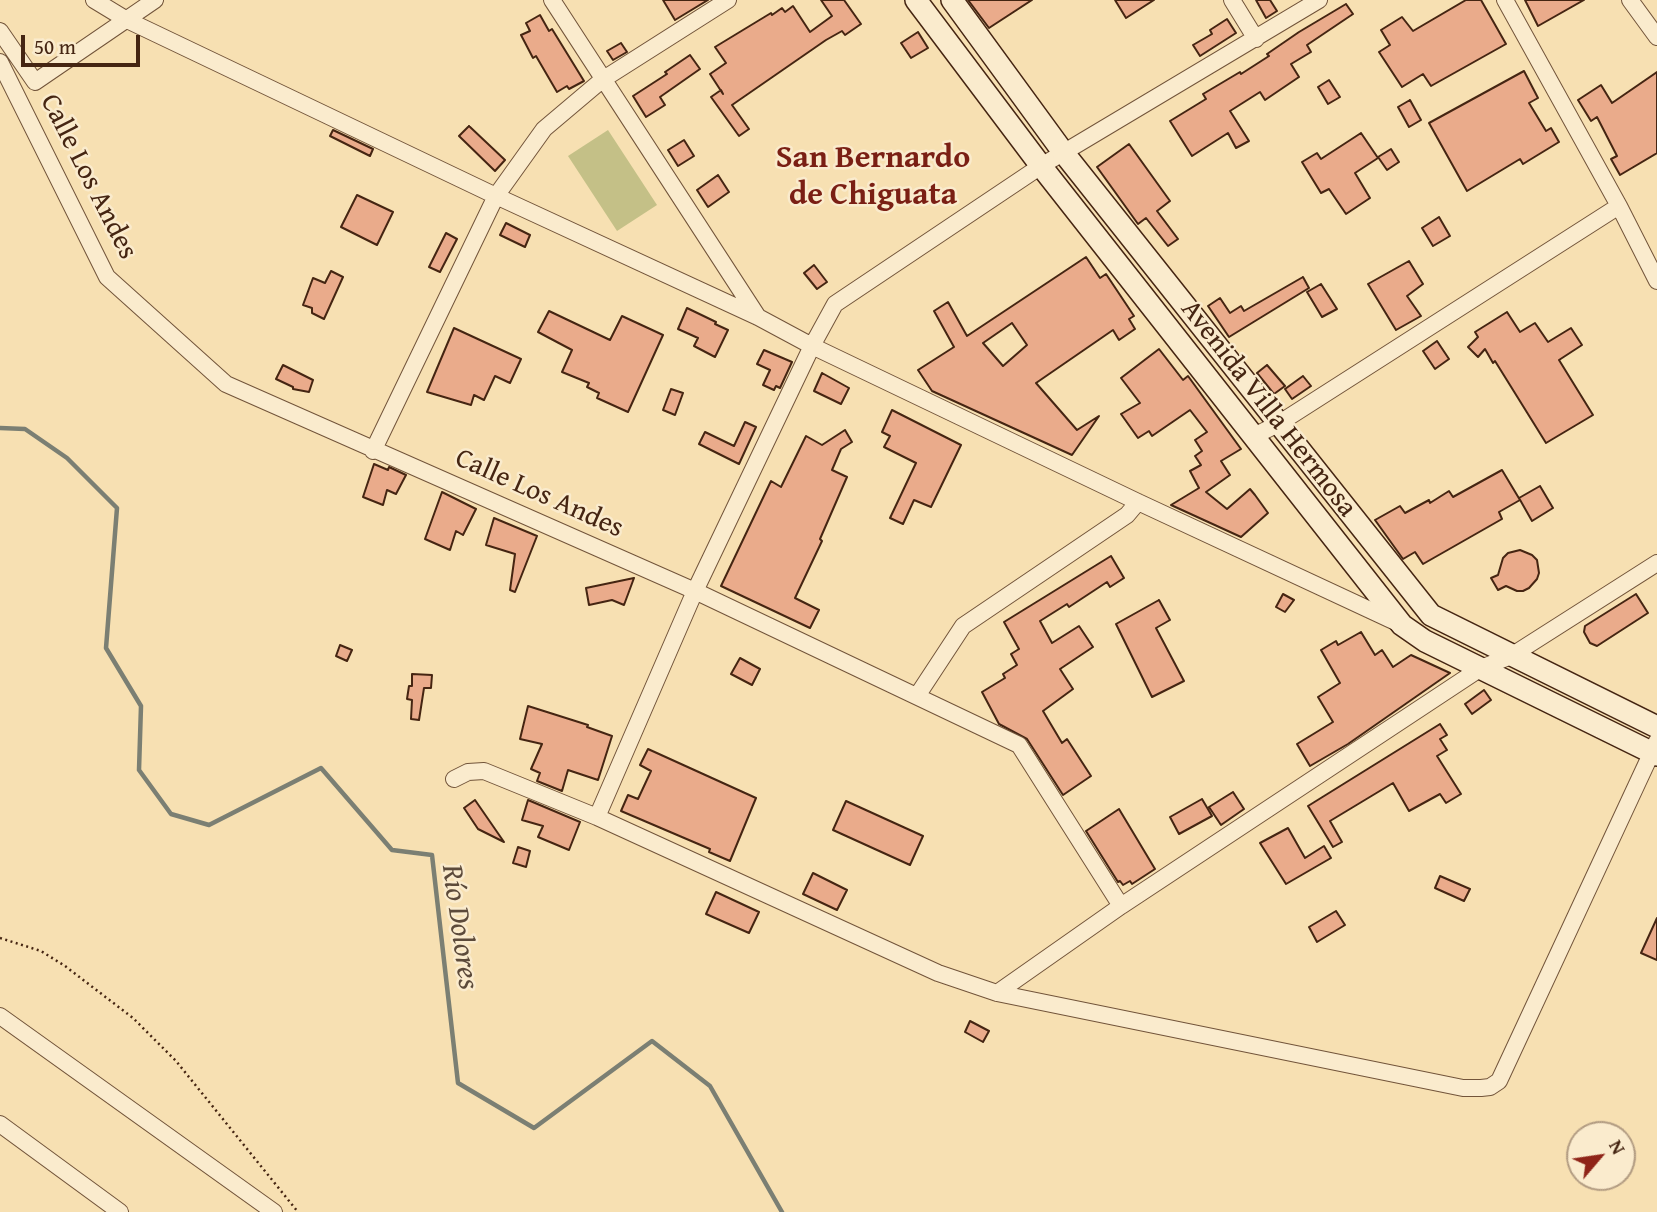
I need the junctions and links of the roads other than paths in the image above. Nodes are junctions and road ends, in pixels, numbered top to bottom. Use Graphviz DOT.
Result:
graph roads {
  1 [pos="94,0"];
  2 [pos="155,0"];
  3 [pos="552,0"];
  4 [pos="728,0"];
  5 [pos="916,0"];
  6 [pos="952,0"];
  7 [pos="1232,0"];
  8 [pos="1319,0"];
  9 [pos="1505,0"];
  10 [pos="1630,0"];
  11 [pos="127,19"];
  12 [pos="0,31"];
  13 [pos="1657,37"];
  14 [pos="1256,39"];
  15 [pos="0,62"];
  16 [pos="602,80"];
  17 [pos="1063,152"];
  18 [pos="1041,166"];
  19 [pos="496,195"];
  20 [pos="1619,206"];
  21 [pos="1657,281"];
  22 [pos="758,317"];
  23 [pos="812,346"];
  24 [pos="1278,424"];
  25 [pos="1254,436"];
  26 [pos="373,451"];
  27 [pos="1138,502"];
  28 [pos="1657,563"];
  29 [pos="695,591"];
  30 [pos="1402,625"];
  31 [pos="1511,656"];
  32 [pos="1481,668"];
  33 [pos="917,696"];
  34 [pos="1657,727"];
  35 [pos="1655,750"];
  36 [pos="454,779"];
  37 [pos="597,817"];
  38 [pos="1121,905"];
  39 [pos="997,993"];
  40 [pos="0,1016"];
  41 [pos="0,1124"];
  42 [pos="120,1212"];
  43 [pos="274,1212"];
  1 -- 11 [label="street"];
  2 -- 11 [label="street"];
  3 -- 16 [label="street"];
  4 -- 16 [label="street"];
  5 -- 18 [label="street, Avenida Villa Hermosa"];
  6 -- 17 [label="street, Avenida Villa Hermosa"];
  7 -- 14 [label="street"];
  8 -- 14 [label="street"];
  9 -- 20 [label="street"];
  10 -- 13 [label="street"];
  11 -- 12 [label="street"];
  11 -- 19 [label="street"];
  14 -- 17 [label="street"];
  15 -- 26 [label="street, Calle Los Andes"];
  16 -- 19 [label="street"];
  16 -- 22 [label="street"];
  17 -- 18 [label="street"];
  17 -- 24 [label="street, Avenida Villa Hermosa"];
  18 -- 23 [label="street"];
  18 -- 25 [label="street, Avenida Villa Hermosa"];
  19 -- 22 [label="street"];
  19 -- 26 [label="street"];
  20 -- 21 [label="street"];
  20 -- 24 [label="street"];
  22 -- 23 [label="street"];
  23 -- 27 [label="street"];
  23 -- 29 [label="street"];
  24 -- 25 [label="street"];
  24 -- 31 [label="street, Avenida Villa Hermosa"];
  25 -- 30 [label="street, Avenida Villa Hermosa"];
  26 -- 29 [label="street, Calle Los Andes"];
  27 -- 30 [label="street"];
  27 -- 33 [label="street"];
  28 -- 31 [label="street"];
  29 -- 33 [label="street, Calle Los Andes"];
  29 -- 37 [label="street"];
  30 -- 32 [label="street, Avenida Villa Hermosa"];
  31 -- 32 [label="street"];
  31 -- 34 [label="street, Avenida Villa Hermosa"];
  32 -- 35 [label="street, Avenida Villa Hermosa"];
  32 -- 38 [label="street"];
  33 -- 38 [label="street, Calle Los Andes"];
  35 -- 39 [label="street"];
  36 -- 37 [label="street"];
  37 -- 39 [label="street"];
  38 -- 39 [label="street"];
  40 -- 43 [label="street"];
  41 -- 42 [label="street"];
}
